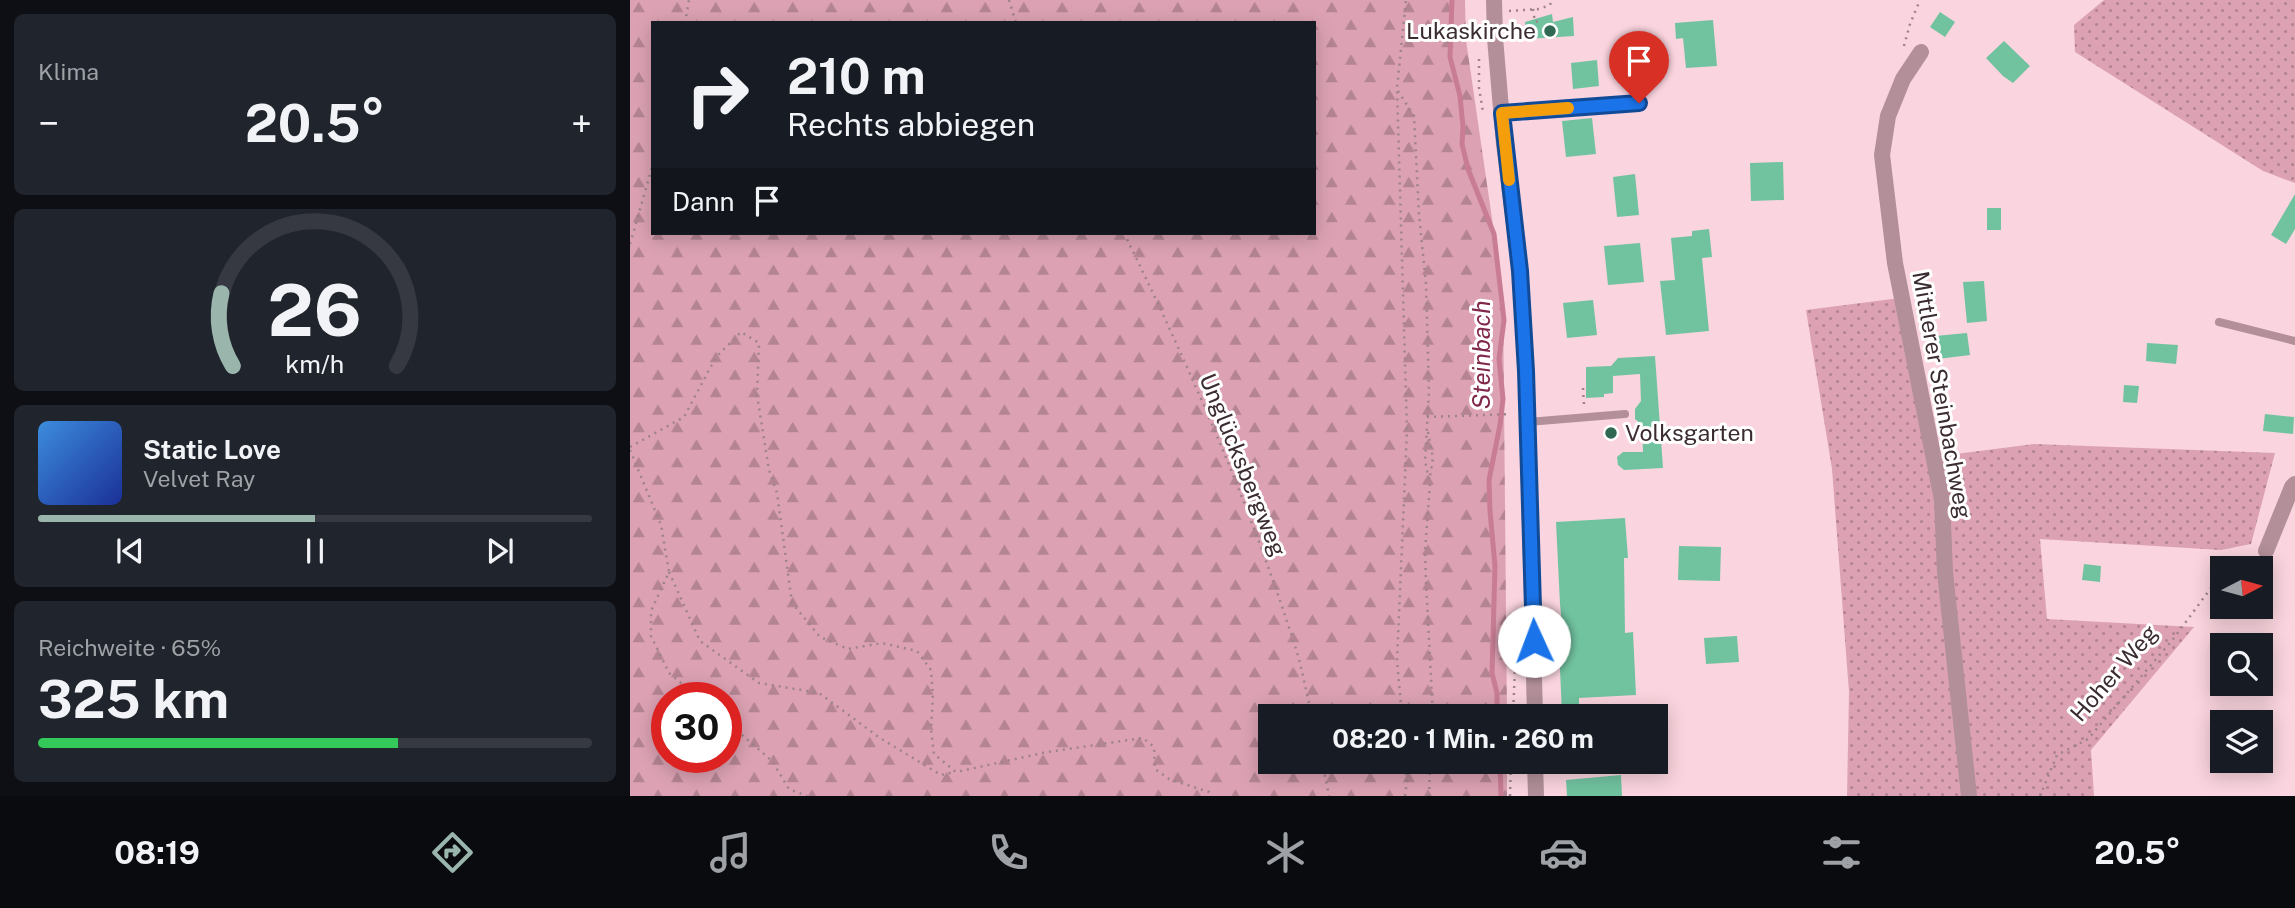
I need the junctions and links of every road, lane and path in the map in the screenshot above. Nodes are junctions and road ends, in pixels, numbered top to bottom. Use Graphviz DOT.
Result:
graph roads {
  1 [pos="689,0"];
  2 [pos="1009,0"];
  3 [pos="1406,0"];
  4 [pos="1494,0"];
  5 [pos="1552,0"];
  6 [pos="1920,0"];
  7 [pos="1533,9"];
  8 [pos="1517,10"];
  9 [pos="685,21"];
  10 [pos="1015,21"];
  11 [pos="1540,21"];
  12 [pos="1904,49"];
  13 [pos="1479,51"];
  14 [pos="1921,52"];
  15 [pos="1397,88"];
  16 [pos="1639,103"];
  17 [pos="1502,113"];
  18 [pos="1484,115"];
  19 [pos="651,171"];
  20 [pos="1125,235"];
  21 [pos="630,244"];
  22 [pos="2219,322"];
  23 [pos="2295,341"];
  24 [pos="1583,388"];
  25 [pos="1583,398"];
  26 [pos="1625,414"];
  27 [pos="1504,415"];
  28 [pos="1427,417"];
  29 [pos="1528,422"];
  30 [pos="1427,428"];
  31 [pos="630,448"];
  32 [pos="1429,481"];
  33 [pos="2295,484"];
  34 [pos="2266,551"];
  35 [pos="2256,556"];
  36 [pos="668,572"];
  37 [pos="2210,589"];
  38 [pos="1516,638"];
  39 [pos="680,682"];
  40 [pos="1309,704"];
  41 [pos="1401,704"];
  42 [pos="1432,704"];
  43 [pos="1513,704"];
  44 [pos="1535,704"];
  45 [pos="742,735"];
  46 [pos="956,772"];
  47 [pos="1325,774"];
  48 [pos="1406,774"];
  49 [pos="1430,774"];
  50 [pos="1511,774"];
  51 [pos="1535,774"];
  52 [pos="807,796"];
  53 [pos="1212,796"];
  54 [pos="1329,796"];
  55 [pos="1405,796"];
  56 [pos="1430,796"];
  57 [pos="1510,796"];
  58 [pos="1535,796"];
  59 [pos="1969,796"];
  60 [pos="2040,796"];
  1 -- 9 [label="path"];
  2 -- 10 [label="path"];
  3 -- 15 [label="path"];
  4 -- 17 [label="street"];
  5 -- 7 [label="path"];
  6 -- 12 [label="path"];
  7 -- 8 [label="path"];
  7 -- 11 [label="path"];
  13 -- 18 [label="path"];
  14 -- 59 [label="street, Mittlerer Steinbachweg"];
  15 -- 28 [label="path"];
  15 -- 41 [label="path"];
  16 -- 17 [label="lane"];
  17 -- 29 [label="street"];
  19 -- 21 [label="path"];
  20 -- 40 [label="path, Unglücksbergweg"];
  22 -- 23 [label="lane"];
  24 -- 25 [label="path"];
  26 -- 29 [label="lane"];
  27 -- 28 [label="path"];
  28 -- 30 [label="path"];
  29 -- 44 [label="street"];
  30 -- 32 [label="path"];
  30 -- 32 [label="path"];
  31 -- 36 [label="path"];
  31 -- 46 [label="path"];
  32 -- 42 [label="path"];
  33 -- 34 [label="street"];
  34 -- 35 [label="path"];
  36 -- 39 [label="path"];
  36 -- 46 [label="path"];
  37 -- 60 [label="path, Hoher Weg"];
  38 -- 43 [label="path"];
  45 -- 52 [label="path"];
  46 -- 53 [label="path"];
  47 -- 54 [label="path"];
  48 -- 55 [label="path"];
  49 -- 56 [label="path"];
  50 -- 57 [label="path"];
  51 -- 58 [label="street"];
}
